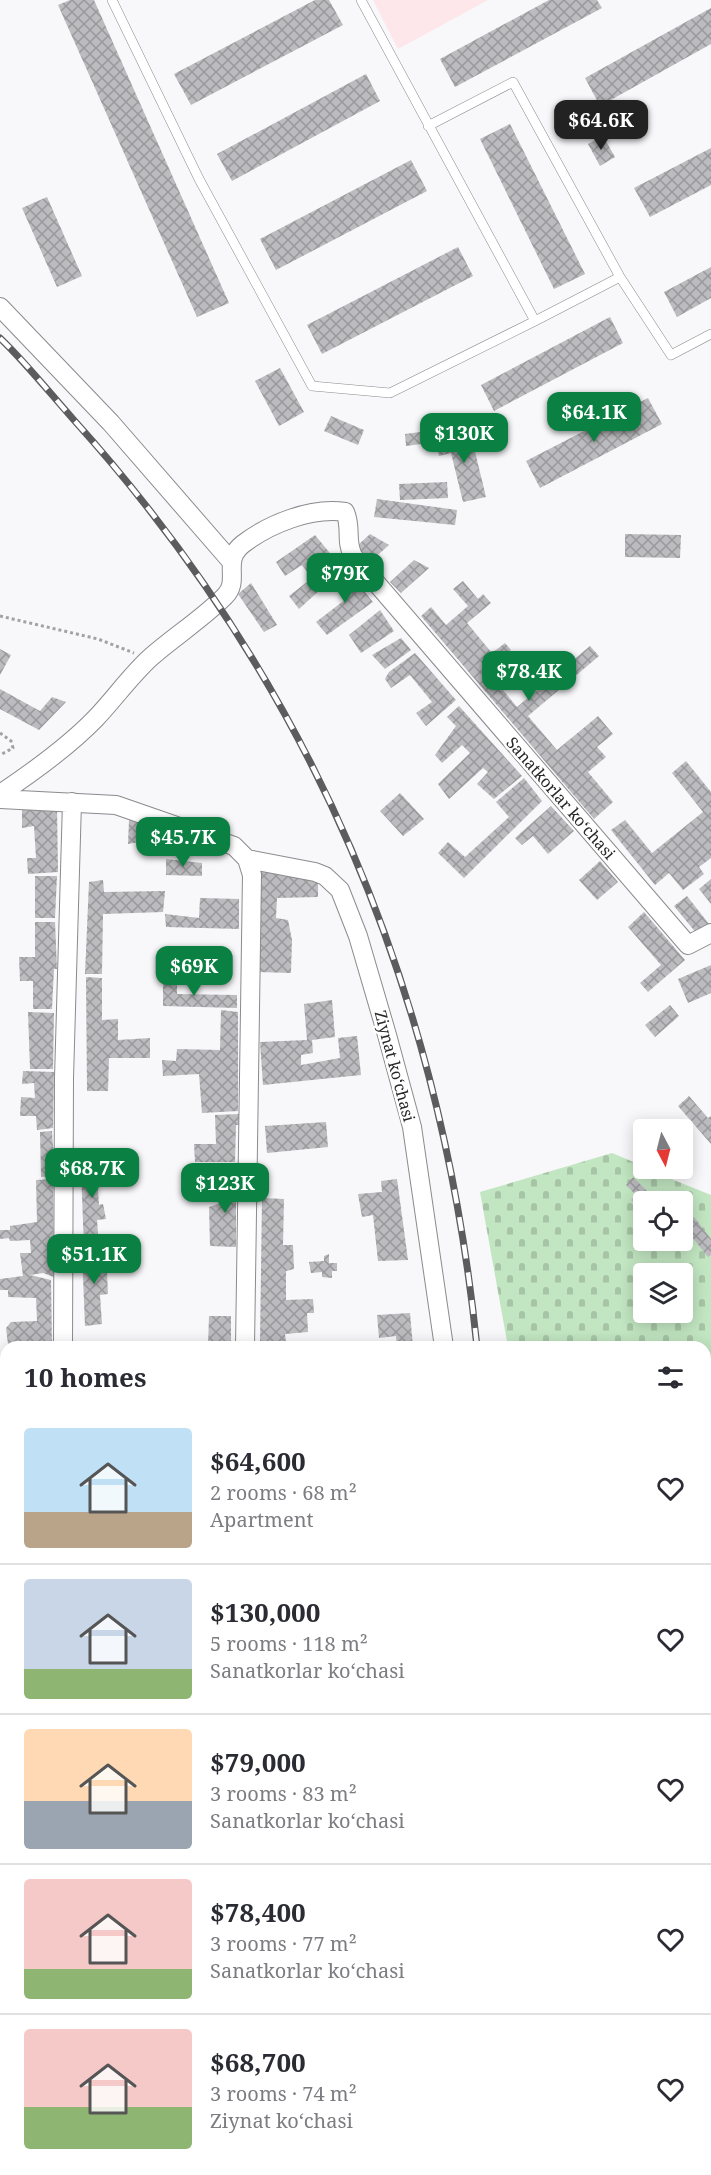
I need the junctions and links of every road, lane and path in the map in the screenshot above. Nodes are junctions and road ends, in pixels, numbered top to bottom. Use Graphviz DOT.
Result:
graph roads {
  1 [pos="112,0"];
  2 [pos="361,0"];
  3 [pos="428,126"];
  4 [pos="620,277"];
  5 [pos="0,307"];
  6 [pos="535,321"];
  7 [pos="711,334"];
  8 [pos="230,560"];
  9 [pos="0,616"];
  10 [pos="146,664"];
  11 [pos="0,733"];
  12 [pos="0,756"];
  13 [pos="0,797"];
  14 [pos="72,802"];
  15 [pos="247,859"];
  16 [pos="711,933"];
  17 [pos="63,1341"];
  18 [pos="245,1341"];
  19 [pos="443,1341"];
  1 -- 6 [label="lane"];
  2 -- 3 [label="lane"];
  3 -- 4 [label="lane"];
  3 -- 6 [label="lane"];
  4 -- 6 [label="lane"];
  4 -- 7 [label="lane"];
  5 -- 8 [label="street"];
  8 -- 10 [label="street"];
  8 -- 16 [label="street, Sanatkorlar koʻchasi"];
  9 -- 10 [label="path"];
  10 -- 13 [label="street"];
  11 -- 12 [label="path"];
  13 -- 14 [label="street, Ziynat koʻchasi"];
  14 -- 15 [label="street, Ziynat koʻchasi"];
  14 -- 17 [label="street"];
  15 -- 18 [label="street"];
  15 -- 19 [label="street, Ziynat koʻchasi"];
}
